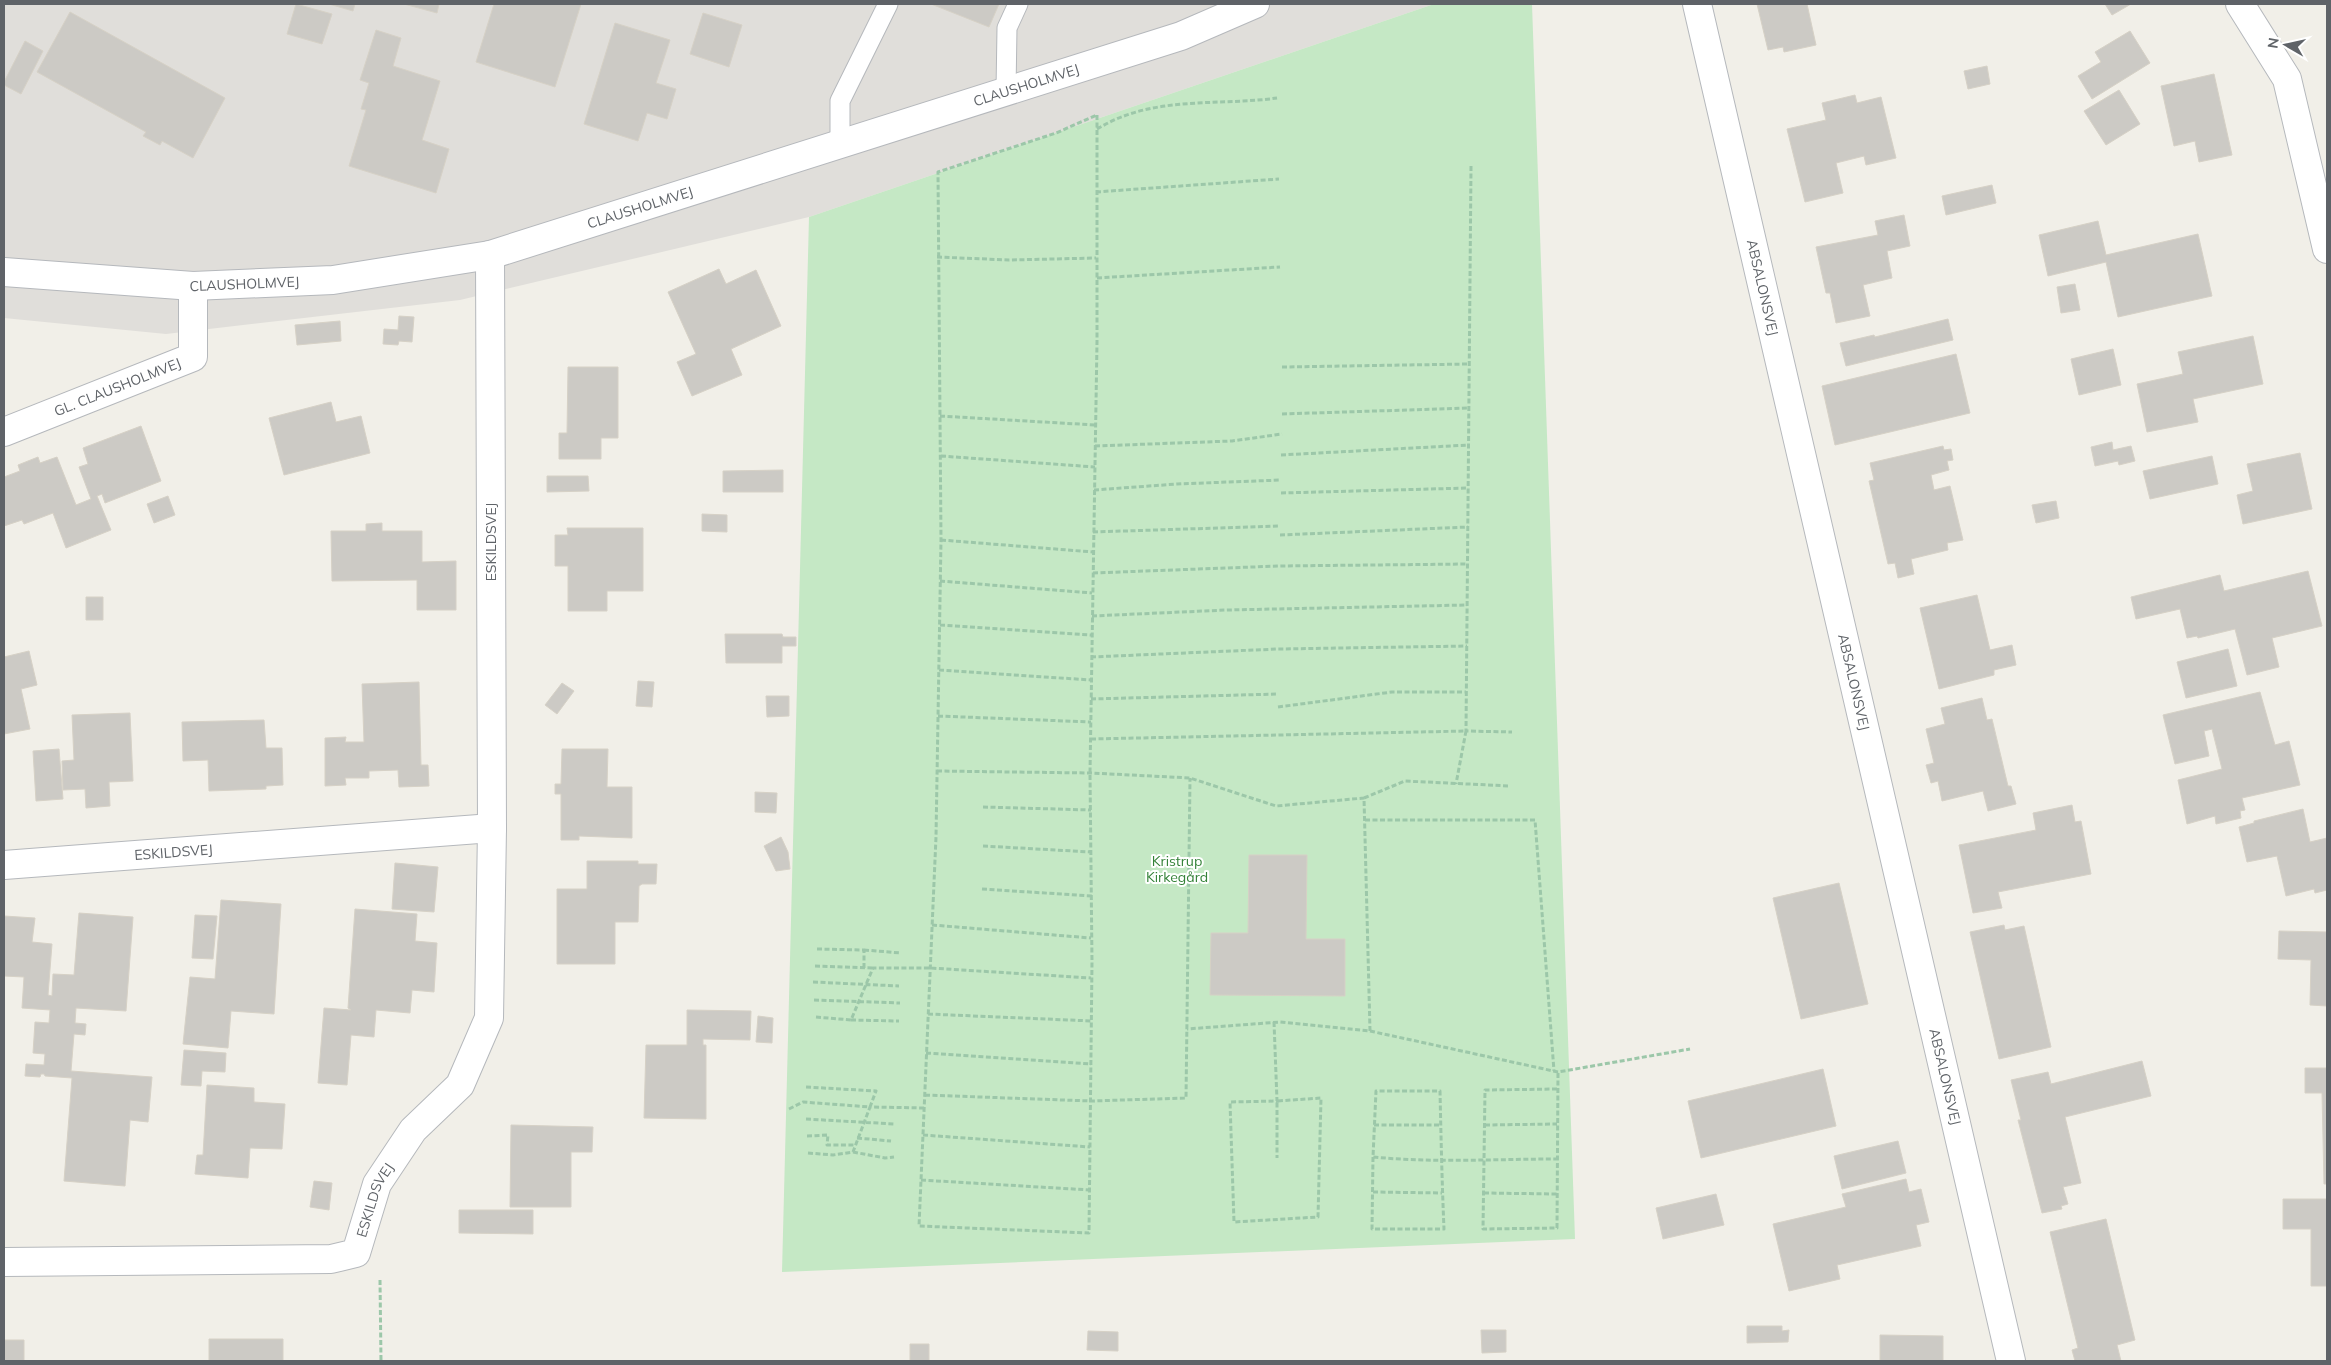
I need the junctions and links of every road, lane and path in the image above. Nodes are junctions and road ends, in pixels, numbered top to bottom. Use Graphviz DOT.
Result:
graph roads {
  1 [pos="888,4"];
  2 [pos="1018,4"];
  3 [pos="1254,4"];
  4 [pos="1698,4"];
  5 [pos="2240,4"];
  6 [pos="1006,91"];
  7 [pos="1277,98"];
  8 [pos="1097,129"];
  9 [pos="840,144"];
  10 [pos="1471,166"];
  11 [pos="1279,179"];
  12 [pos="1096,192"];
  13 [pos="2327,249"];
  14 [pos="490,255"];
  15 [pos="937,257"];
  16 [pos="1096,258"];
  17 [pos="1280,267"];
  18 [pos="4,272"];
  19 [pos="1097,278"];
  20 [pos="193,286"];
  21 [pos="1470,364"];
  22 [pos="1282,368"];
  23 [pos="1469,408"];
  24 [pos="1282,414"];
  25 [pos="940,416"];
  26 [pos="1095,425"];
  27 [pos="4,432"];
  28 [pos="1282,434"];
  29 [pos="1468,445"];
  30 [pos="1094,446"];
  31 [pos="1281,455"];
  32 [pos="941,456"];
  33 [pos="1095,468"];
  34 [pos="1280,480"];
  35 [pos="1468,488"];
  36 [pos="1094,490"];
  37 [pos="1280,494"];
  38 [pos="1280,526"];
  39 [pos="1468,527"];
  40 [pos="1094,532"];
  41 [pos="1280,535"];
  42 [pos="941,540"];
  43 [pos="1093,552"];
  44 [pos="1467,564"];
  45 [pos="1093,573"];
  46 [pos="940,581"];
  47 [pos="1092,593"];
  48 [pos="1467,605"];
  49 [pos="1092,616"];
  50 [pos="940,625"];
  51 [pos="1091,635"];
  52 [pos="1467,646"];
  53 [pos="1091,657"];
  54 [pos="939,670"];
  55 [pos="1091,680"];
  56 [pos="1466,692"];
  57 [pos="1278,694"];
  58 [pos="1091,699"];
  59 [pos="1278,707"];
  60 [pos="938,716"];
  61 [pos="1091,722"];
  62 [pos="1466,731"];
  63 [pos="1512,732"];
  64 [pos="1091,739"];
  65 [pos="937,771"];
  66 [pos="1090,773"];
  67 [pos="1190,778"];
  68 [pos="1456,784"];
  69 [pos="1510,786"];
  70 [pos="1364,798"];
  71 [pos="983,807"];
  72 [pos="1091,810"];
  73 [pos="1365,820"];
  74 [pos="492,828"];
  75 [pos="983,846"];
  76 [pos="1091,852"];
  77 [pos="4,865"];
  78 [pos="982,889"];
  79 [pos="1092,896"];
  80 [pos="932,926"];
  81 [pos="1091,938"];
  82 [pos="817,949"];
  83 [pos="864,950"];
  84 [pos="901,953"];
  85 [pos="814,966"];
  86 [pos="864,968"];
  87 [pos="874,968"];
  88 [pos="930,968"];
  89 [pos="1091,978"];
  90 [pos="813,982"];
  91 [pos="865,984"];
  92 [pos="899,986"];
  93 [pos="814,1000"];
  94 [pos="859,1000"];
  95 [pos="900,1003"];
  96 [pos="928,1014"];
  97 [pos="816,1016"];
  98 [pos="851,1020"];
  99 [pos="899,1021"];
  100 [pos="1092,1021"];
  101 [pos="1274,1022"];
  102 [pos="1187,1029"];
  103 [pos="1370,1031"];
  104 [pos="1690,1049"];
  105 [pos="926,1053"];
  106 [pos="1091,1064"];
  107 [pos="1556,1071"];
  108 [pos="806,1087"];
  109 [pos="1557,1089"];
  110 [pos="925,1095"];
  111 [pos="1091,1101"];
  112 [pos="1277,1101"];
  113 [pos="870,1107"];
  114 [pos="925,1108"];
  115 [pos="789,1109"];
  116 [pos="806,1119"];
  117 [pos="863,1122"];
  118 [pos="894,1124"];
  119 [pos="1557,1124"];
  120 [pos="1374,1125"];
  121 [pos="1441,1125"];
  122 [pos="1485,1125"];
  123 [pos="923,1135"];
  124 [pos="807,1136"];
  125 [pos="857,1138"];
  126 [pos="891,1141"];
  127 [pos="855,1145"];
  128 [pos="1090,1147"];
  129 [pos="853,1152"];
  130 [pos="808,1154"];
  131 [pos="894,1157"];
  132 [pos="1277,1158"];
  133 [pos="1373,1158"];
  134 [pos="1441,1159"];
  135 [pos="1485,1159"];
  136 [pos="1557,1159"];
  137 [pos="921,1180"];
  138 [pos="1090,1190"];
  139 [pos="1372,1192"];
  140 [pos="1442,1193"];
  141 [pos="1484,1193"];
  142 [pos="1557,1194"];
  143 [pos="356,1253"];
  144 [pos="4,1262"];
  145 [pos="381,1361"];
  146 [pos="2011,1361"];
  1 -- 9 [label="lane"];
  2 -- 6 [label="lane"];
  3 -- 6 [label="street, CLAUSHOLMVEJ"];
  4 -- 146 [label="street, ABSALONSVEJ"];
  5 -- 13 [label="street"];
  6 -- 9 [label="street, CLAUSHOLMVEJ"];
  7 -- 8 [label="path"];
  8 -- 12 [label="path"];
  8 -- 15 [label="path"];
  9 -- 14 [label="street, CLAUSHOLMVEJ"];
  10 -- 21 [label="path"];
  11 -- 12 [label="path"];
  12 -- 16 [label="path"];
  14 -- 20 [label="street, CLAUSHOLMVEJ"];
  14 -- 74 [label="street, ESKILDSVEJ"];
  15 -- 16 [label="path"];
  15 -- 25 [label="path"];
  16 -- 19 [label="path"];
  17 -- 19 [label="path"];
  18 -- 20 [label="street, CLAUSHOLMVEJ"];
  19 -- 26 [label="path"];
  20 -- 27 [label="street, GL. CLAUSHOLMVEJ"];
  21 -- 22 [label="path"];
  21 -- 23 [label="path"];
  23 -- 24 [label="path"];
  23 -- 29 [label="path"];
  25 -- 26 [label="path"];
  25 -- 32 [label="path"];
  26 -- 30 [label="path"];
  28 -- 30 [label="path"];
  29 -- 31 [label="path"];
  29 -- 35 [label="path"];
  30 -- 33 [label="path"];
  32 -- 33 [label="path"];
  32 -- 42 [label="path"];
  33 -- 36 [label="path"];
  34 -- 36 [label="path"];
  35 -- 37 [label="path"];
  35 -- 39 [label="path"];
  36 -- 40 [label="path"];
  38 -- 40 [label="path"];
  39 -- 41 [label="path"];
  39 -- 44 [label="path"];
  40 -- 43 [label="path"];
  42 -- 43 [label="path"];
  42 -- 46 [label="path"];
  43 -- 45 [label="path"];
  44 -- 45 [label="path"];
  44 -- 48 [label="path"];
  45 -- 47 [label="path"];
  46 -- 47 [label="path"];
  46 -- 50 [label="path"];
  47 -- 49 [label="path"];
  48 -- 49 [label="path"];
  48 -- 52 [label="path"];
  49 -- 51 [label="path"];
  50 -- 51 [label="path"];
  50 -- 54 [label="path"];
  51 -- 53 [label="path"];
  52 -- 53 [label="path"];
  52 -- 56 [label="path"];
  53 -- 55 [label="path"];
  54 -- 55 [label="path"];
  54 -- 60 [label="path"];
  55 -- 58 [label="path"];
  56 -- 59 [label="path"];
  56 -- 62 [label="path"];
  57 -- 58 [label="path"];
  58 -- 61 [label="path"];
  60 -- 61 [label="path"];
  60 -- 65 [label="path"];
  61 -- 64 [label="path"];
  62 -- 63 [label="path"];
  62 -- 64 [label="path"];
  62 -- 68 [label="path"];
  64 -- 66 [label="path"];
  65 -- 66 [label="path"];
  65 -- 80 [label="path"];
  66 -- 67 [label="path"];
  66 -- 72 [label="path"];
  67 -- 70 [label="path"];
  67 -- 102 [label="path"];
  68 -- 69 [label="path"];
  68 -- 70 [label="path"];
  70 -- 73 [label="path"];
  71 -- 72 [label="path"];
  72 -- 76 [label="path"];
  73 -- 103 [label="path"];
  73 -- 107 [label="path"];
  74 -- 77 [label="street, ESKILDSVEJ"];
  74 -- 143 [label="street, ESKILDSVEJ"];
  75 -- 76 [label="path"];
  76 -- 79 [label="path"];
  78 -- 79 [label="path"];
  79 -- 81 [label="path"];
  80 -- 81 [label="path"];
  80 -- 88 [label="path"];
  81 -- 89 [label="path"];
  82 -- 83 [label="path"];
  83 -- 84 [label="path"];
  83 -- 86 [label="path"];
  85 -- 86 [label="path"];
  86 -- 87 [label="path"];
  87 -- 88 [label="path"];
  87 -- 91 [label="path"];
  88 -- 89 [label="path"];
  88 -- 96 [label="path"];
  89 -- 100 [label="path"];
  90 -- 91 [label="path"];
  91 -- 92 [label="path"];
  91 -- 94 [label="path"];
  93 -- 94 [label="path"];
  94 -- 95 [label="path"];
  94 -- 98 [label="path"];
  96 -- 100 [label="path"];
  96 -- 105 [label="path"];
  97 -- 98 [label="path"];
  98 -- 99 [label="path"];
  100 -- 106 [label="path"];
  101 -- 102 [label="path"];
  101 -- 103 [label="path"];
  101 -- 112 [label="path"];
  102 -- 111 [label="path"];
  103 -- 107 [label="path"];
  104 -- 107 [label="path"];
  105 -- 106 [label="path"];
  105 -- 110 [label="path"];
  106 -- 111 [label="path"];
  107 -- 109 [label="path"];
  108 -- 113 [label="path"];
  109 -- 119 [label="path"];
  109 -- 122 [label="path"];
  110 -- 111 [label="path"];
  110 -- 114 [label="path"];
  111 -- 128 [label="path"];
  112 -- 112 [label="path"];
  112 -- 132 [label="path"];
  113 -- 114 [label="path"];
  113 -- 115 [label="path"];
  113 -- 117 [label="path"];
  114 -- 123 [label="path"];
  116 -- 117 [label="path"];
  117 -- 118 [label="path"];
  117 -- 125 [label="path"];
  119 -- 122 [label="path"];
  119 -- 136 [label="path"];
  120 -- 121 [label="path"];
  120 -- 121 [label="path"];
  120 -- 133 [label="path"];
  121 -- 134 [label="path"];
  122 -- 135 [label="path"];
  123 -- 128 [label="path"];
  123 -- 137 [label="path"];
  124 -- 127 [label="path"];
  125 -- 126 [label="path"];
  125 -- 127 [label="path"];
  127 -- 129 [label="path"];
  128 -- 138 [label="path"];
  129 -- 130 [label="path"];
  129 -- 131 [label="path"];
  133 -- 134 [label="path"];
  133 -- 139 [label="path"];
  134 -- 135 [label="path"];
  134 -- 140 [label="path"];
  135 -- 136 [label="path"];
  135 -- 141 [label="path"];
  136 -- 142 [label="path"];
  137 -- 138 [label="path"];
  137 -- 138 [label="path"];
  139 -- 140 [label="path"];
  139 -- 140 [label="path"];
  141 -- 142 [label="path"];
  141 -- 142 [label="path"];
  143 -- 144 [label="street, ESKILDSVEJ"];
  143 -- 145 [label="path"];
}
